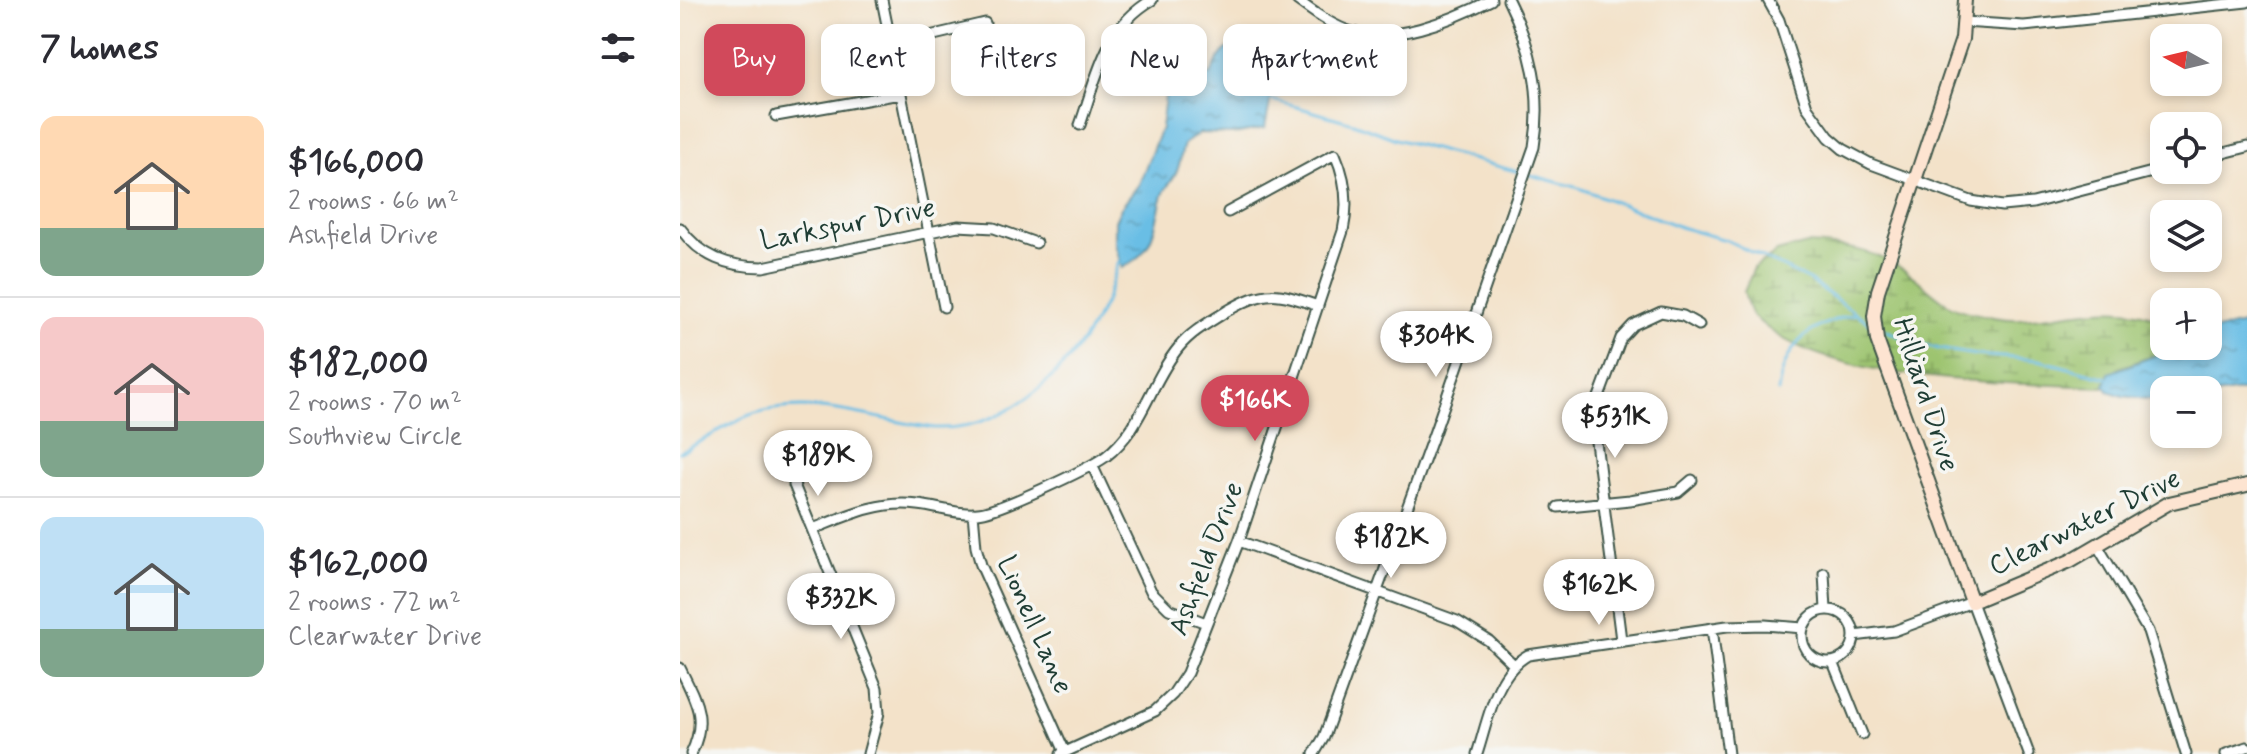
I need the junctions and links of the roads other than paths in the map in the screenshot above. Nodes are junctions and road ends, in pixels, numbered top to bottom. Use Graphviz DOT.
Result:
graph roads {
  1 [pos="882,0"];
  2 [pos="1152,0"];
  3 [pos="1297,0"];
  4 [pos="1491,0"];
  5 [pos="1508,0"];
  6 [pos="1768,0"];
  7 [pos="1965,0"];
  8 [pos="2247,2"];
  9 [pos="1963,22"];
  10 [pos="985,23"];
  11 [pos="887,24"];
  12 [pos="935,35"];
  13 [pos="889,96"];
  14 [pos="900,96"];
  15 [pos="776,116"];
  16 [pos="1080,125"];
  17 [pos="2247,147"];
  18 [pos="2222,153"];
  19 [pos="2150,173"];
  20 [pos="1916,182"];
  21 [pos="1228,212"];
  22 [pos="680,228"];
  23 [pos="929,233"];
  24 [pos="1036,243"];
  25 [pos="1318,306"];
  26 [pos="944,307"];
  27 [pos="1699,325"];
  28 [pos="1092,465"];
  29 [pos="797,470"];
  30 [pos="1692,480"];
  31 [pos="2246,488"];
  32 [pos="1604,503"];
  33 [pos="1558,507"];
  34 [pos="973,513"];
  35 [pos="813,529"];
  36 [pos="1239,541"];
  37 [pos="2097,545"];
  38 [pos="1824,573"];
  39 [pos="1376,592"];
  40 [pos="1972,602"];
  41 [pos="1826,610"];
  42 [pos="1206,623"];
  43 [pos="1712,628"];
  44 [pos="1803,628"];
  45 [pos="1854,636"];
  46 [pos="1621,640"];
  47 [pos="1833,662"];
  48 [pos="1514,665"];
  49 [pos="680,668"];
  50 [pos="1862,734"];
  51 [pos="2247,747"];
  52 [pos="1063,753"];
  53 [pos="691,754"];
  54 [pos="868,754"];
  55 [pos="1314,754"];
  56 [pos="1477,754"];
  57 [pos="1728,754"];
  58 [pos="2029,754"];
  59 [pos="2186,754"];
  60 [pos="2226,754"];
  1 -- 11 [label="street"];
  2 -- 16 [label="street"];
  3 -- 4 [label="street"];
  5 -- 39 [label="street"];
  6 -- 20 [label="street"];
  7 -- 9 [label="street, Hilliard Drive"];
  8 -- 9 [label="street"];
  9 -- 20 [label="street, Hilliard Drive"];
  10 -- 12 [label="street"];
  13 -- 15 [label="street"];
  14 -- 23 [label="street"];
  17 -- 18 [label="street"];
  19 -- 20 [label="street"];
  20 -- 40 [label="street, Hilliard Drive"];
  21 -- 25 [label="street, Ashfield Drive"];
  22 -- 23 [label="street, Larkspur Drive"];
  23 -- 24 [label="street, Larkspur Drive"];
  23 -- 26 [label="street"];
  25 -- 28 [label="street"];
  25 -- 36 [label="street, Ashfield Drive"];
  27 -- 32 [label="street"];
  28 -- 34 [label="street"];
  28 -- 42 [label="street"];
  29 -- 35 [label="street"];
  30 -- 32 [label="street"];
  31 -- 37 [label="street, Clearwater Drive"];
  32 -- 33 [label="street"];
  32 -- 46 [label="street"];
  34 -- 35 [label="street"];
  34 -- 52 [label="street, Lionell Lane"];
  35 -- 54 [label="street"];
  36 -- 39 [label="street"];
  36 -- 42 [label="street, Ashfield Drive"];
  37 -- 40 [label="street, Clearwater Drive"];
  37 -- 59 [label="street"];
  38 -- 41 [label="street"];
  39 -- 48 [label="street"];
  39 -- 55 [label="street"];
  40 -- 45 [label="street, Clearwater Drive"];
  40 -- 58 [label="street, Hilliard Drive"];
  41 -- 44 [label="street"];
  41 -- 45 [label="street"];
  42 -- 52 [label="street, Ashfield Drive"];
  43 -- 44 [label="street"];
  43 -- 46 [label="street"];
  43 -- 57 [label="street"];
  44 -- 47 [label="street"];
  45 -- 47 [label="street"];
  46 -- 48 [label="street"];
  47 -- 50 [label="street"];
  48 -- 56 [label="street"];
  49 -- 53 [label="street"];
  51 -- 60 [label="street"];
}
